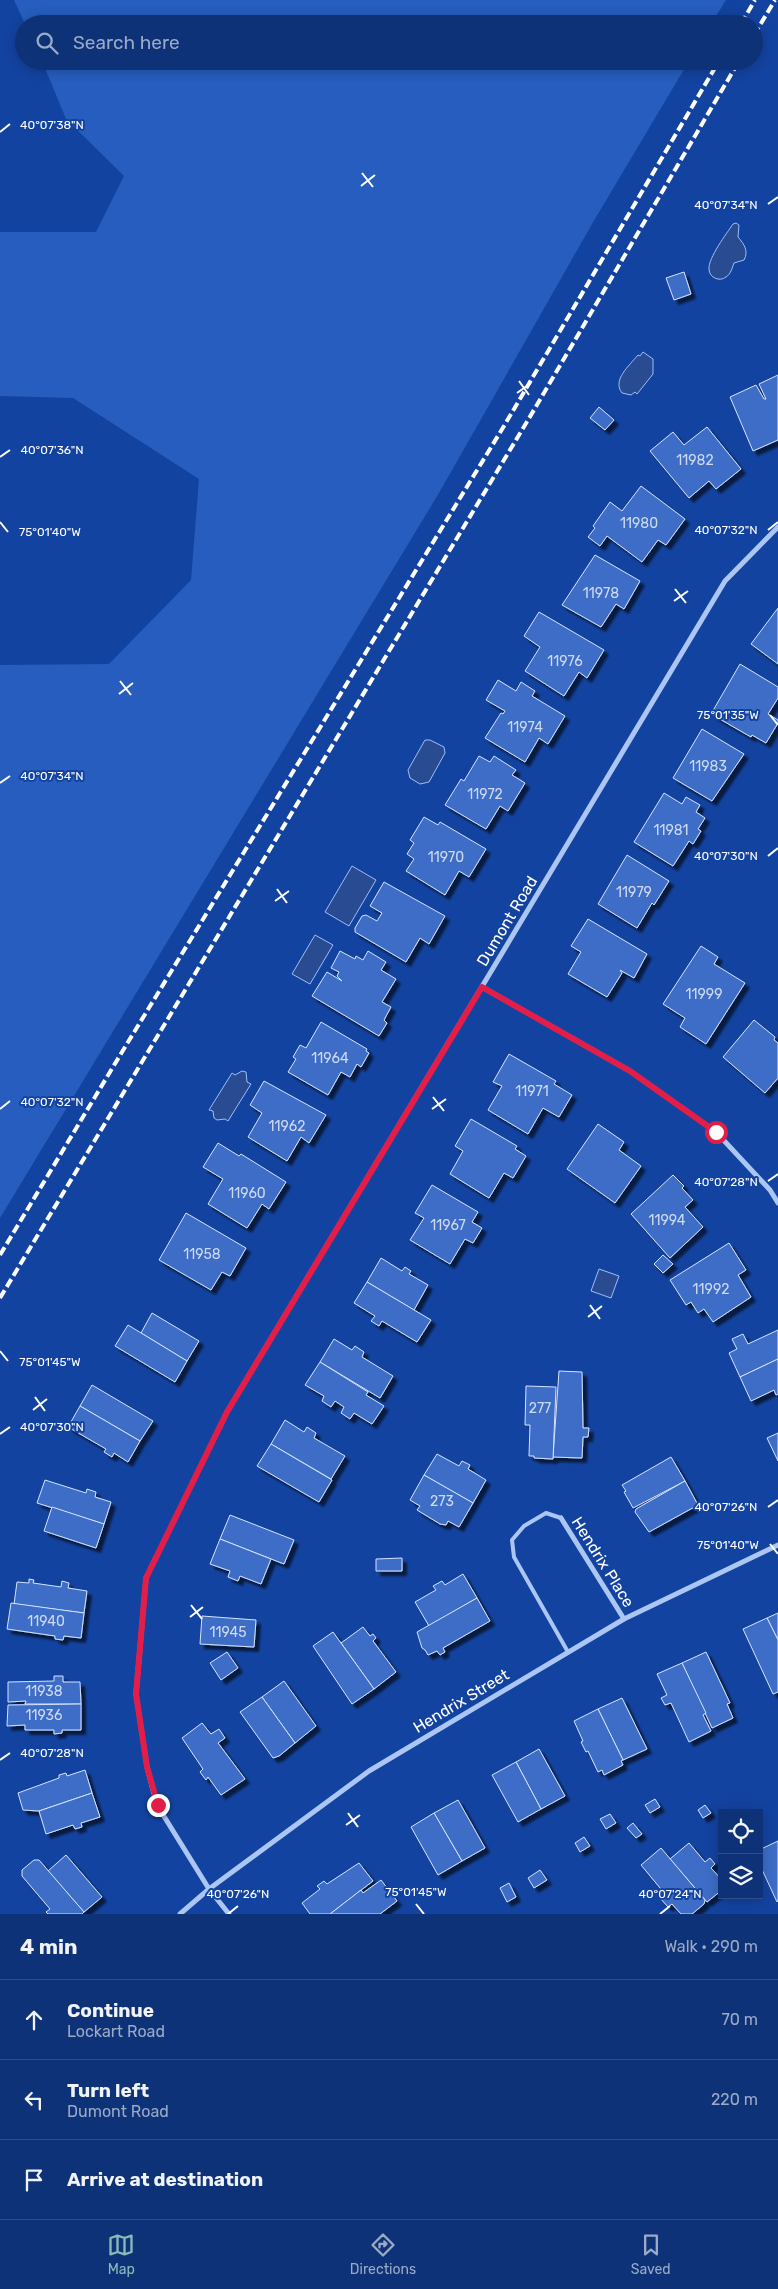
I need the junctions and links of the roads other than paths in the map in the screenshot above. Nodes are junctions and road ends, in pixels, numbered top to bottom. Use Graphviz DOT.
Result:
graph roads {
  1 [pos="778,527"];
  2 [pos="482,987"];
  3 [pos="778,1203"];
  4 [pos="561,1518"];
  5 [pos="778,1545"];
  6 [pos="624,1619"];
  7 [pos="568,1652"];
  8 [pos="209,1889"];
  9 [pos="180,1914"];
  10 [pos="229,1914"];
  1 -- 2 [label="street, Dumont Road"];
  2 -- 3 [label="street"];
  2 -- 8 [label="street, Dumont Road"];
  4 -- 6 [label="street, Hendrix Place"];
  4 -- 7 [label="lane"];
  5 -- 6 [label="street, Hendrix Street"];
  6 -- 7 [label="street, Hendrix Street"];
  7 -- 8 [label="street, Hendrix Street"];
  8 -- 9 [label="street, Hendrix Street"];
  8 -- 10 [label="street, Dumont Road"];
}
